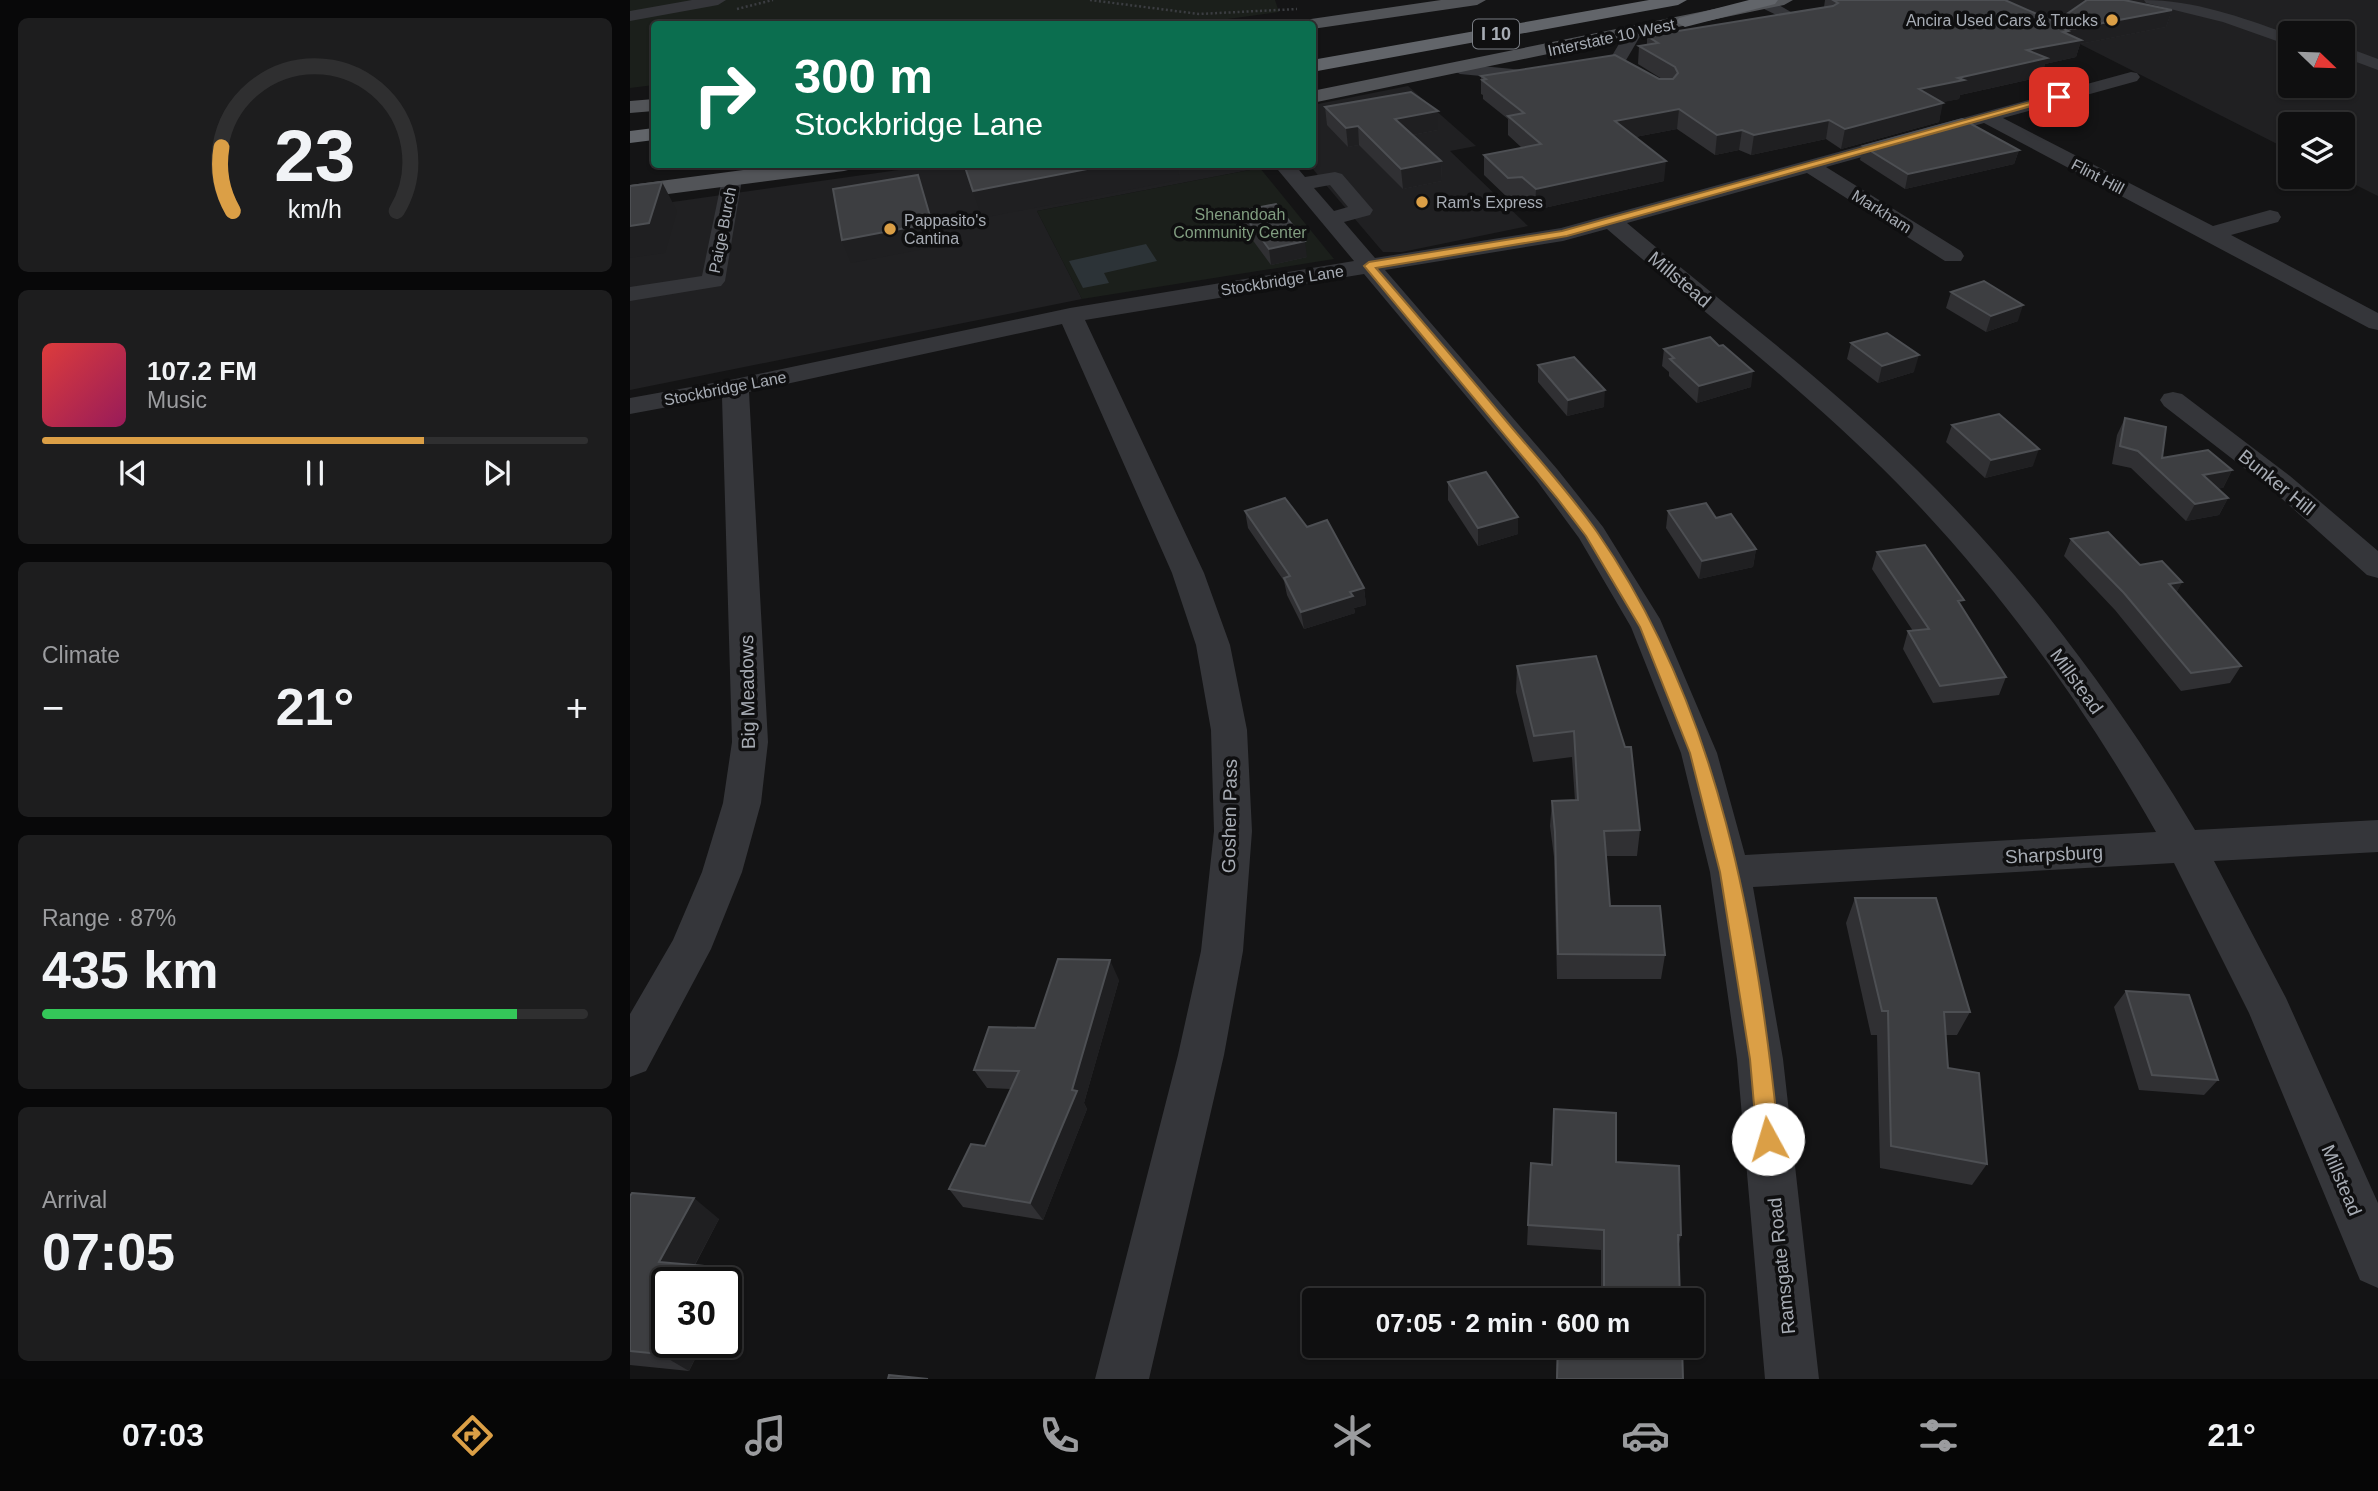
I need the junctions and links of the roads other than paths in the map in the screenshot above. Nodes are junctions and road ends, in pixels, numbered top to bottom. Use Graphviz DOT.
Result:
graph roads {
  1 [pos="669,0"];
  2 [pos="718,0"];
  3 [pos="1477,0"];
  4 [pos="1610,0"];
  5 [pos="1678,0"];
  6 [pos="1784,0"];
  7 [pos="2152,0"];
  8 [pos="2189,0"];
  9 [pos="1768,2"];
  10 [pos="630,5"];
  11 [pos="630,16"];
  12 [pos="1795,19"];
  13 [pos="1685,22"];
  14 [pos="1316,23"];
  15 [pos="2278,25"];
  16 [pos="1425,33"];
  17 [pos="1634,33"];
  18 [pos="2278,36"];
  19 [pos="1316,40"];
  20 [pos="1316,50"];
  21 [pos="2356,56"];
  22 [pos="1616,63"];
  23 [pos="1316,65"];
  24 [pos="2378,65"];
  25 [pos="1460,69"];
  26 [pos="2356,69"];
  27 [pos="1636,74"];
  28 [pos="2131,77"];
  29 [pos="2378,77"];
  30 [pos="1316,86"];
  31 [pos="1316,96"];
  32 [pos="651,106"];
  33 [pos="630,110"];
  34 [pos="651,111"];
  35 [pos="1986,117"];
  36 [pos="651,134"];
  37 [pos="630,136"];
  38 [pos="1810,166"];
  39 [pos="814,168"];
  40 [pos="1291,174"];
  41 [pos="732,179"];
  42 [pos="630,192"];
  43 [pos="2270,217"];
  44 [pos="1612,222"];
  45 [pos="2210,234"];
  46 [pos="1953,256"];
  47 [pos="1369,266"];
  48 [pos="630,294"];
  49 [pos="1070,314"];
  50 [pos="2378,323"];
  51 [pos="735,387"];
  52 [pos="2173,400"];
  53 [pos="630,406"];
  54 [pos="2378,568"];
  55 [pos="2378,836"];
  56 [pos="2183,847"];
  57 [pos="1730,872"];
  58 [pos="630,1056"];
  59 [pos="2378,1262"];
  60 [pos="1122,1379"];
  61 [pos="1792,1379"];
  1 -- 10 [label="street"];
  2 -- 11 [label="street"];
  3 -- 14 [label="main road"];
  4 -- 16 [label="highway, I 10"];
  5 -- 23 [label="highway, I 10"];
  6 -- 9 [label="main road"];
  7 -- 18 [label="street"];
  8 -- 15 [label="street"];
  9 -- 12 [label="street"];
  9 -- 13 [label="highway"];
  13 -- 17 [label="main road, Interstate 10 West"];
  16 -- 19 [label="highway"];
  16 -- 20 [label="highway, I 10"];
  17 -- 22 [label="street"];
  17 -- 25 [label="main road, Interstate 10 West"];
  21 -- 24 [label="street"];
  22 -- 25 [label="street"];
  22 -- 27 [label="street"];
  25 -- 30 [label="main road"];
  25 -- 31 [label="main road, Interstate 10 West"];
  26 -- 29 [label="street"];
  28 -- 35 [label="street, Stockbridge Lane"];
  32 -- 33 [label="main road"];
  33 -- 34 [label="highway"];
  35 -- 38 [label="street, Stockbridge Lane"];
  35 -- 45 [label="street, Flint Hill"];
  36 -- 37 [label="highway"];
  38 -- 44 [label="street, Stockbridge Lane"];
  38 -- 46 [label="street, Markham"];
  39 -- 41 [label="main road"];
  40 -- 47 [label="street, Ramsgate Road"];
  41 -- 42 [label="main road"];
  41 -- 48 [label="street, Paige Burch"];
  43 -- 45 [label="street"];
  44 -- 47 [label="street, Stockbridge Lane"];
  44 -- 56 [label="street, Millstead"];
  45 -- 50 [label="street, Flint Hill"];
  47 -- 49 [label="street, Stockbridge Lane"];
  47 -- 57 [label="street, Ramsgate Road"];
  49 -- 51 [label="street, Stockbridge Lane"];
  49 -- 60 [label="street, Goshen Pass"];
  51 -- 53 [label="street, Stockbridge Lane"];
  51 -- 58 [label="street, Big Meadows"];
  52 -- 54 [label="street, Bunker Hill"];
  55 -- 56 [label="street, Sharpsburg"];
  56 -- 57 [label="street, Sharpsburg"];
  56 -- 59 [label="street, Millstead"];
  57 -- 61 [label="street, Ramsgate Road"];
}
